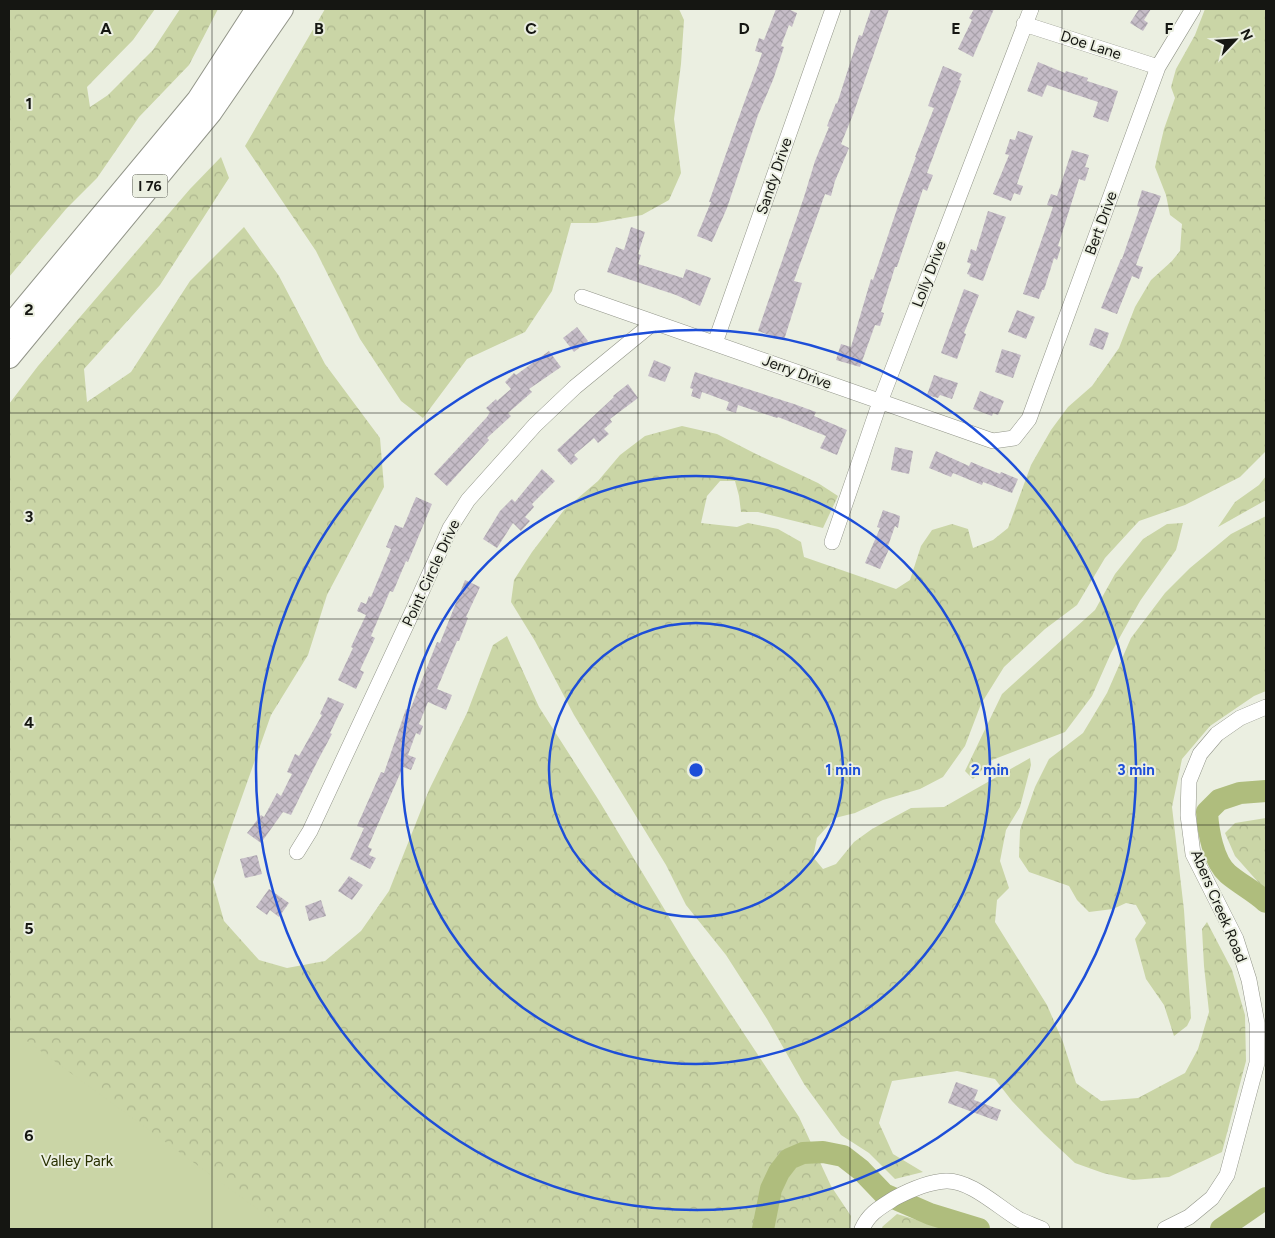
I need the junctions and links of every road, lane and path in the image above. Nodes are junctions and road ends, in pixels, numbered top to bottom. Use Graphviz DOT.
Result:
graph roads {
  1 [pos="257,9"];
  2 [pos="282,9"];
  3 [pos="833,9"];
  4 [pos="1031,9"];
  5 [pos="1193,9"];
  6 [pos="1024,24"];
  7 [pos="1158,67"];
  8 [pos="582,297"];
  9 [pos="654,323"];
  10 [pos="9,327"];
  11 [pos="715,343"];
  12 [pos="9,357"];
  13 [pos="880,402"];
  14 [pos="1014,438"];
  15 [pos="832,542"];
  16 [pos="1266,707"];
  17 [pos="297,852"];
  18 [pos="862,1229"];
  19 [pos="1042,1229"];
  20 [pos="1166,1229"];
  1 -- 10 [label="highway, I 76"];
  2 -- 12 [label="highway, I 76"];
  3 -- 11 [label="street, Sandy Drive"];
  4 -- 6 [label="street, Lolly Drive"];
  5 -- 7 [label="street, Bert Drive"];
  6 -- 7 [label="street, Doe Lane"];
  6 -- 13 [label="street, Lolly Drive"];
  7 -- 14 [label="street, Bert Drive"];
  8 -- 9 [label="street, Jerry Drive"];
  9 -- 11 [label="street, Jerry Drive"];
  9 -- 17 [label="street, Point Circle Drive"];
  11 -- 13 [label="street, Jerry Drive"];
  13 -- 14 [label="street, Jerry Drive"];
  13 -- 15 [label="street, Lolly Drive"];
  16 -- 20 [label="street, Abers Creek Road"];
  18 -- 19 [label="street"];
}
